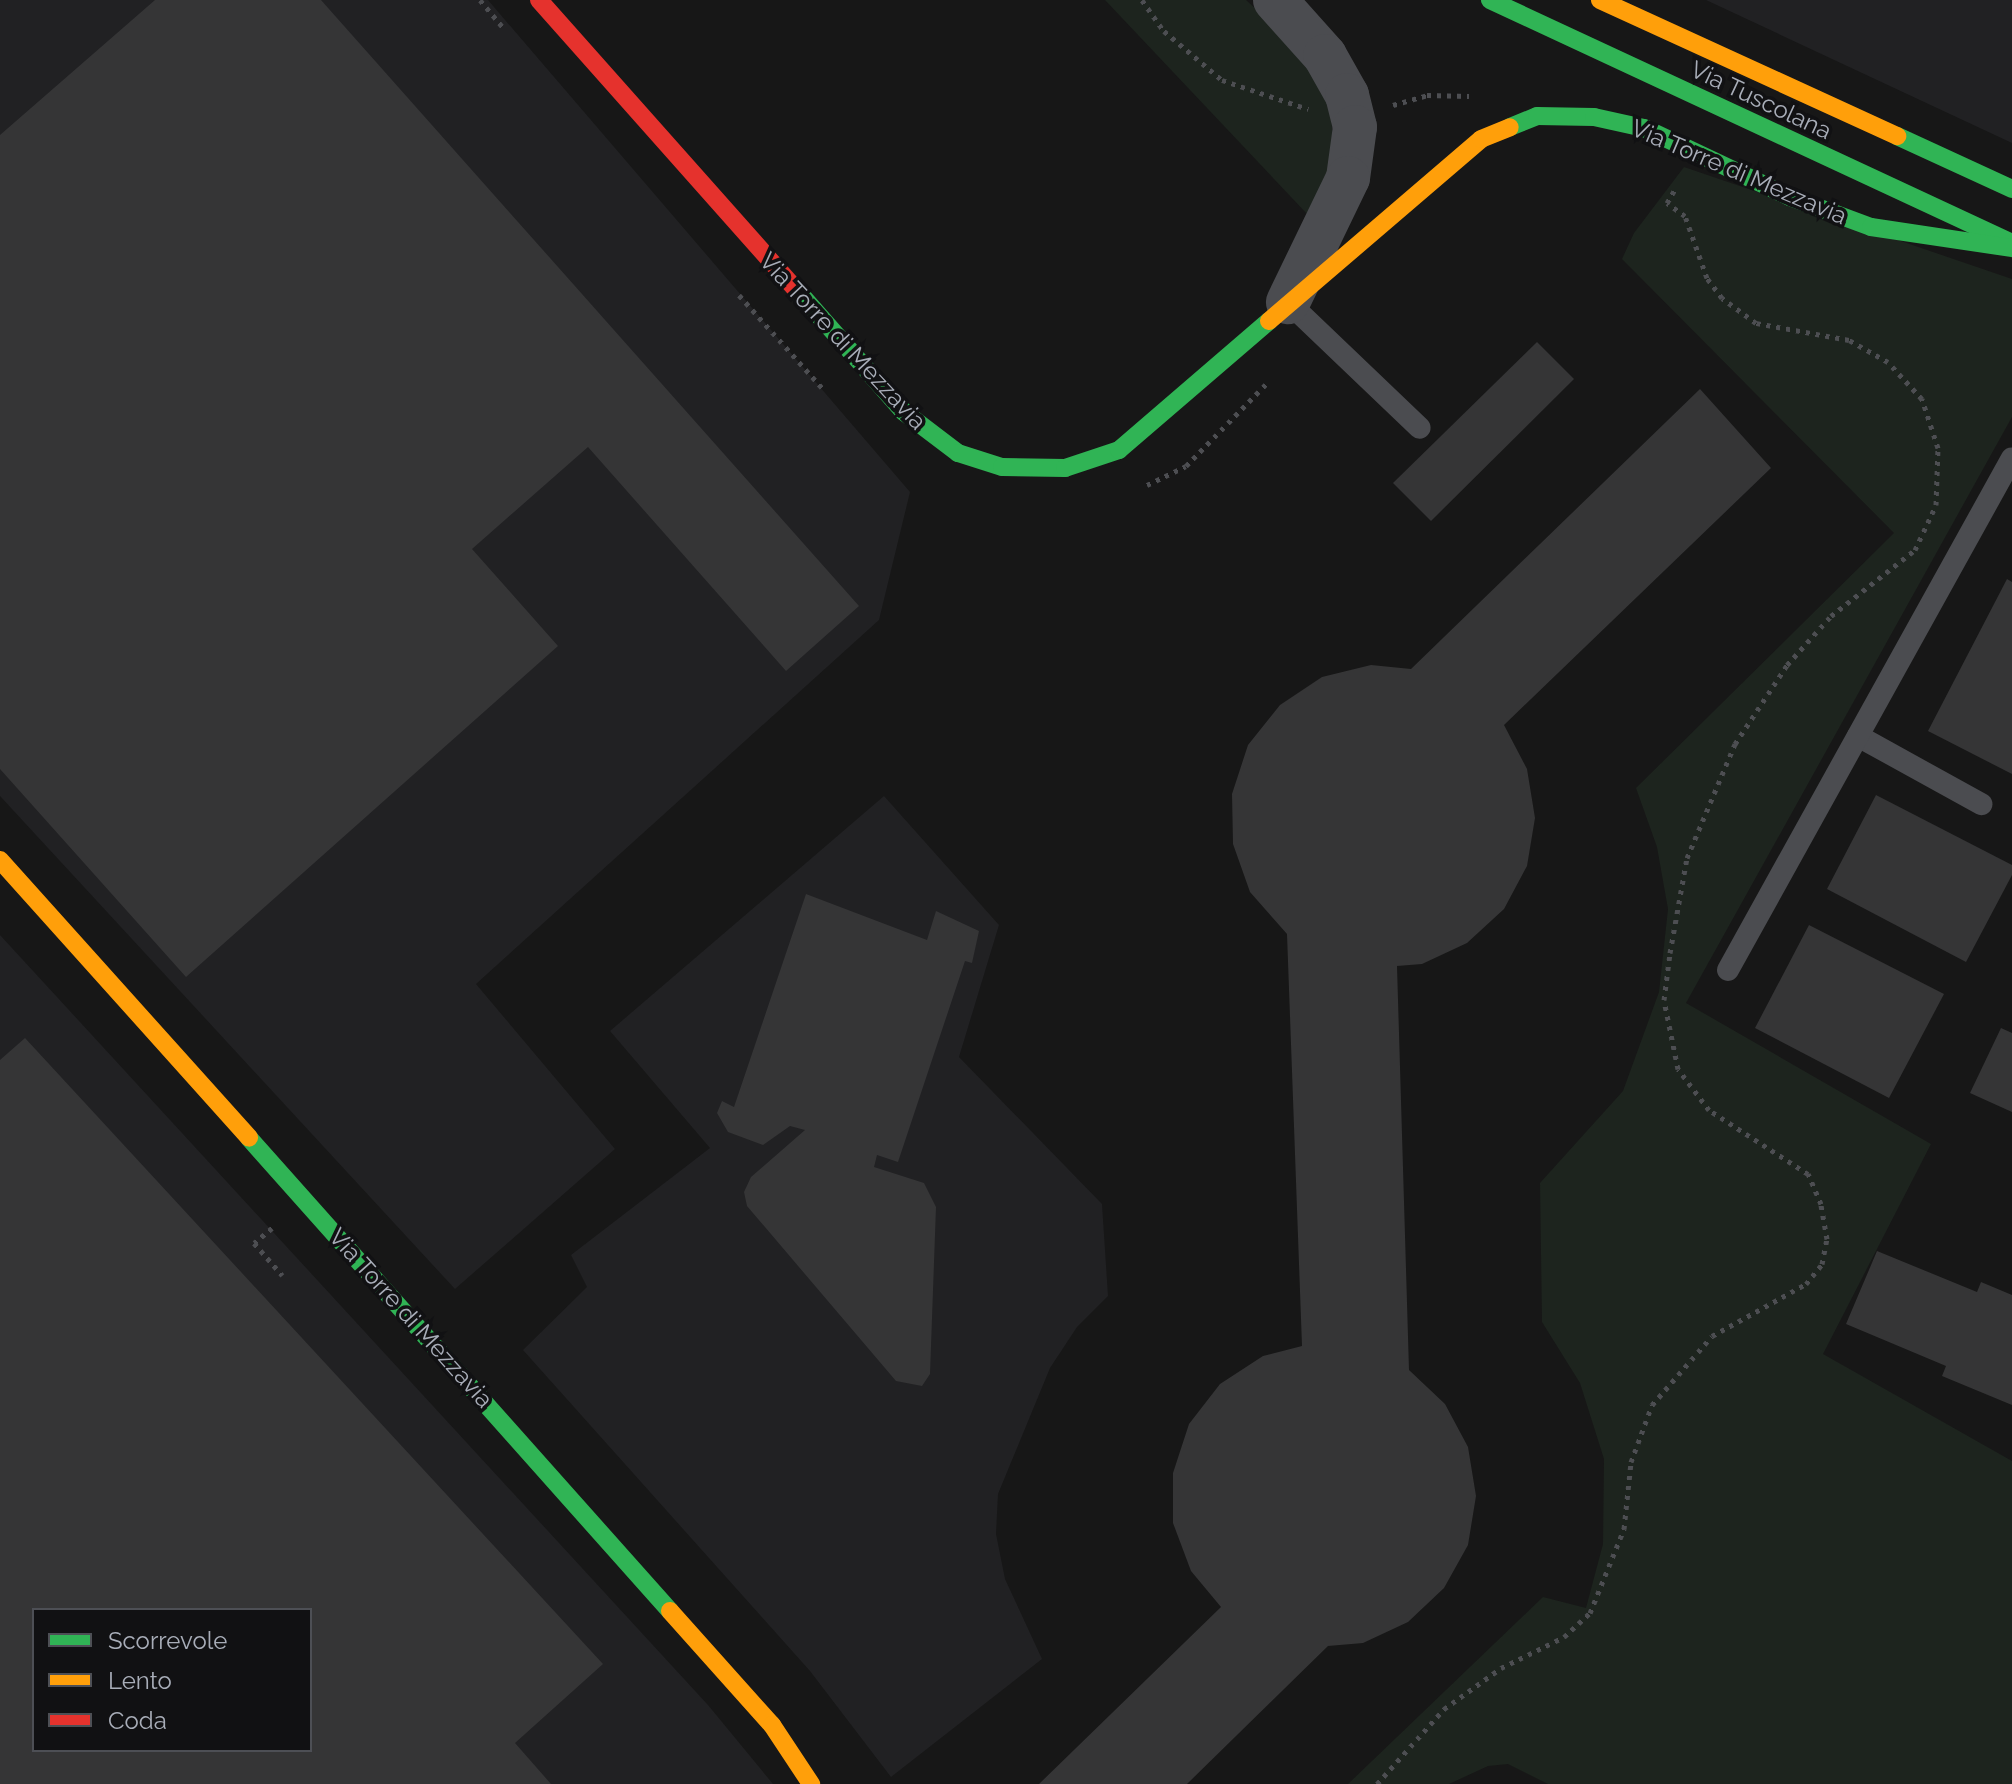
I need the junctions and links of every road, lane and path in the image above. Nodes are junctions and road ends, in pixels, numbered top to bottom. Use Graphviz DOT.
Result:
graph roads {
  1 [pos="480,0"];
  2 [pos="539,0"];
  3 [pos="1142,0"];
  4 [pos="1275,0"];
  5 [pos="1490,0"];
  6 [pos="1600,0"];
  7 [pos="513,39"];
  8 [pos="1352,111"];
  9 [pos="1537,116"];
  10 [pos="1680,181"];
  11 [pos="2012,189"];
  12 [pos="1667,203"];
  13 [pos="2012,245"];
  14 [pos="731,285"];
  15 [pos="1288,302"];
  16 [pos="1269,380"];
  17 [pos="831,397"];
  18 [pos="1420,428"];
  19 [pos="2012,458"];
  20 [pos="1144,487"];
  21 [pos="1858,736"];
  22 [pos="1981,804"];
  23 [pos="0,860"];
  24 [pos="1728,970"];
  25 [pos="254,1243"];
  26 [pos="282,1275"];
  27 [pos="811,1784"];
  1 -- 7 [label="path"];
  2 -- 15 [label="street, Via Torre di Mezzavia"];
  3 -- 8 [label="path"];
  4 -- 8 [label="street, Via Torre di Mezzavia"];
  5 -- 13 [label="street, Via Tuscolana"];
  6 -- 11 [label="street, Via Tuscolana"];
  8 -- 9 [label="path"];
  8 -- 15 [label="street, Via Torre di Mezzavia"];
  9 -- 13 [label="street, Via Torre di Mezzavia"];
  9 -- 15 [label="street, Via Torre di Mezzavia"];
  10 -- 12 [label="path"];
  14 -- 17 [label="path"];
  15 -- 18 [label="lane"];
  16 -- 20 [label="path"];
  19 -- 21 [label="lane"];
  21 -- 22 [label="lane"];
  21 -- 24 [label="lane"];
  23 -- 27 [label="street, Via Torre di Mezzavia"];
  25 -- 26 [label="path"];
}
